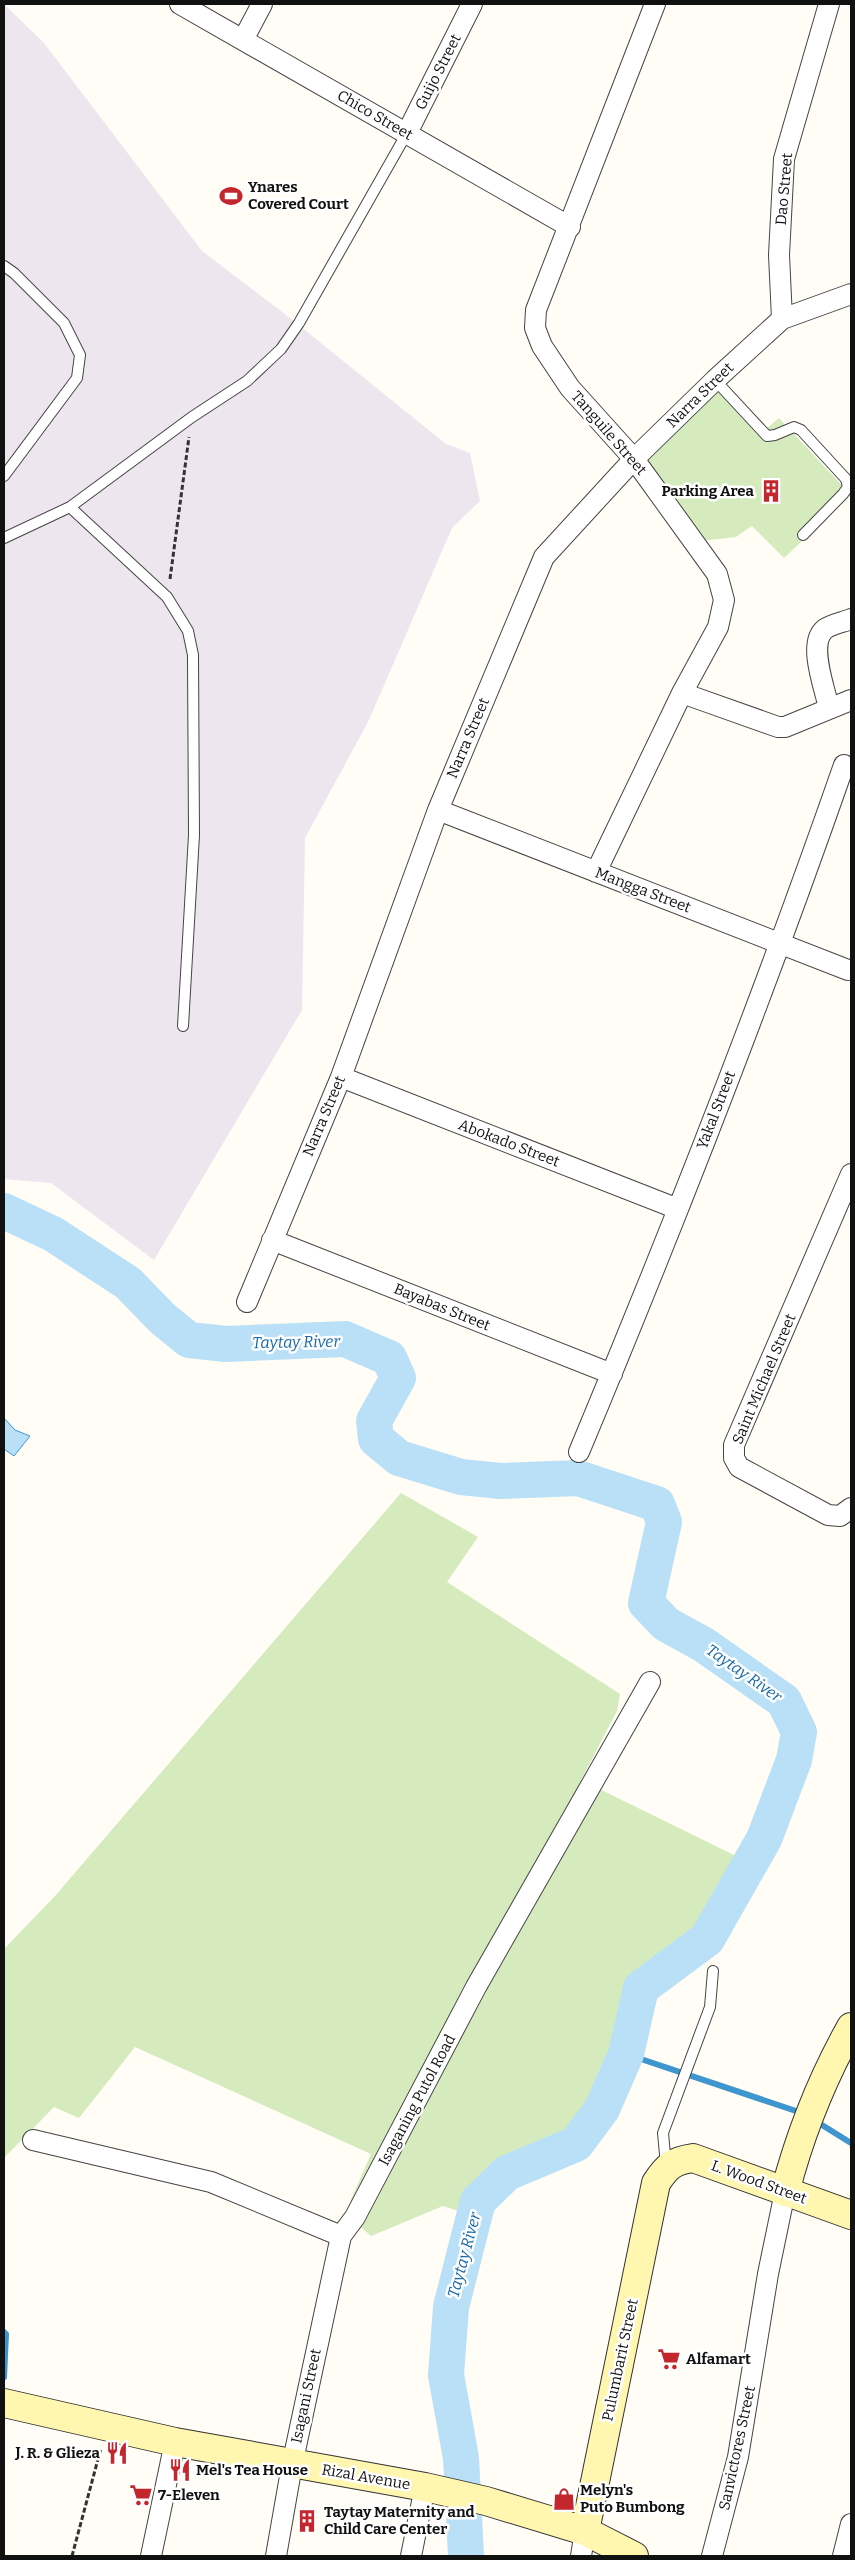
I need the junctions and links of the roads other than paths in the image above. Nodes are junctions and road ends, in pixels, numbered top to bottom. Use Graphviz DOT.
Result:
graph roads {
  1 [pos="180,4"];
  2 [pos="262,4"];
  3 [pos="472,4"];
  4 [pos="655,4"];
  5 [pos="829,4"];
  6 [pos="243,40"];
  7 [pos="407,133"];
  8 [pos="570,226"];
  9 [pos="4,266"];
  10 [pos="851,294"];
  11 [pos="782,319"];
  12 [pos="715,380"];
  13 [pos="634,459"];
  14 [pos="4,476"];
  15 [pos="70,507"];
  16 [pos="5,535"];
  17 [pos="803,535"];
  18 [pos="851,619"];
  19 [pos="682,693"];
  20 [pos="851,700"];
  21 [pos="829,708"];
  22 [pos="844,765"];
  23 [pos="438,810"];
  24 [pos="596,872"];
  25 [pos="782,944"];
  26 [pos="848,970"];
  27 [pos="183,1026"];
  28 [pos="341,1077"];
  29 [pos="851,1174"];
  30 [pos="678,1209"];
  31 [pos="272,1240"];
  32 [pos="247,1302"];
  33 [pos="612,1374"];
  34 [pos="579,1452"];
  35 [pos="851,1508"];
  36 [pos="650,1682"];
  37 [pos="713,1971"];
  38 [pos="851,2027"];
  39 [pos="33,2140"];
  40 [pos="667,2166"];
  41 [pos="785,2192"];
  42 [pos="851,2215"];
  43 [pos="341,2236"];
  44 [pos="8,2404"];
  45 [pos="175,2442"];
  46 [pos="292,2465"];
  47 [pos="436,2490"];
  48 [pos="851,2524"];
  49 [pos="583,2544"];
  50 [pos="152,2556"];
  51 [pos="276,2556"];
  52 [pos="411,2556"];
  53 [pos="634,2556"];
  54 [pos="712,2556"];
  55 [pos="843,2556"];
  1 -- 6 [label="street, Chico Street"];
  2 -- 6 [label="street"];
  3 -- 7 [label="street, Guijo Street"];
  4 -- 8 [label="street, Tanguile Street"];
  5 -- 11 [label="street, Dao Street"];
  6 -- 7 [label="street, Chico Street"];
  7 -- 8 [label="street, Chico Street"];
  7 -- 15 [label="lane, Guijo Street"];
  8 -- 13 [label="street, Tanguile Street"];
  9 -- 14 [label="lane"];
  10 -- 11 [label="street, Narra Street"];
  11 -- 12 [label="street, Narra Street"];
  12 -- 13 [label="street, Narra Street"];
  12 -- 17 [label="lane"];
  13 -- 19 [label="street, Tanguile Street"];
  13 -- 23 [label="street, Narra Street"];
  15 -- 16 [label="lane, Guijo Street"];
  15 -- 27 [label="lane"];
  18 -- 21 [label="street"];
  19 -- 21 [label="street"];
  19 -- 24 [label="street, Tanguile Street"];
  20 -- 21 [label="street"];
  22 -- 25 [label="street, Yakal Street"];
  23 -- 24 [label="street, Mangga Street"];
  23 -- 28 [label="street, Narra Street"];
  24 -- 25 [label="street, Mangga Street"];
  25 -- 26 [label="street, Mangga Street"];
  25 -- 30 [label="street, Yakal Street"];
  28 -- 30 [label="street, Abokado Street"];
  28 -- 31 [label="street, Narra Street"];
  29 -- 35 [label="street, Saint Michael Street"];
  30 -- 33 [label="street, Yakal Street"];
  31 -- 32 [label="street, Narra Street"];
  31 -- 33 [label="street, Bayabas Street"];
  33 -- 34 [label="street, Yakal Street"];
  36 -- 43 [label="street, Isaganing Putol Road"];
  37 -- 40 [label="lane"];
  38 -- 41 [label="main road"];
  39 -- 43 [label="street"];
  40 -- 41 [label="main road, L. Wood Street"];
  40 -- 49 [label="main road, Pulumbarit Street"];
  41 -- 42 [label="main road, L. Wood Street"];
  41 -- 54 [label="street, Sanvictores Street"];
  43 -- 46 [label="street, Isagani Street"];
  44 -- 45 [label="main road, Rizal Avenue"];
  45 -- 46 [label="main road, Rizal Avenue"];
  45 -- 50 [label="street"];
  46 -- 47 [label="main road, Rizal Avenue"];
  46 -- 51 [label="street, Isagani Street"];
  47 -- 49 [label="main road, Rizal Avenue"];
  47 -- 52 [label="street"];
  48 -- 55 [label="street"];
  49 -- 53 [label="main road, Rizal Avenue"];
}
